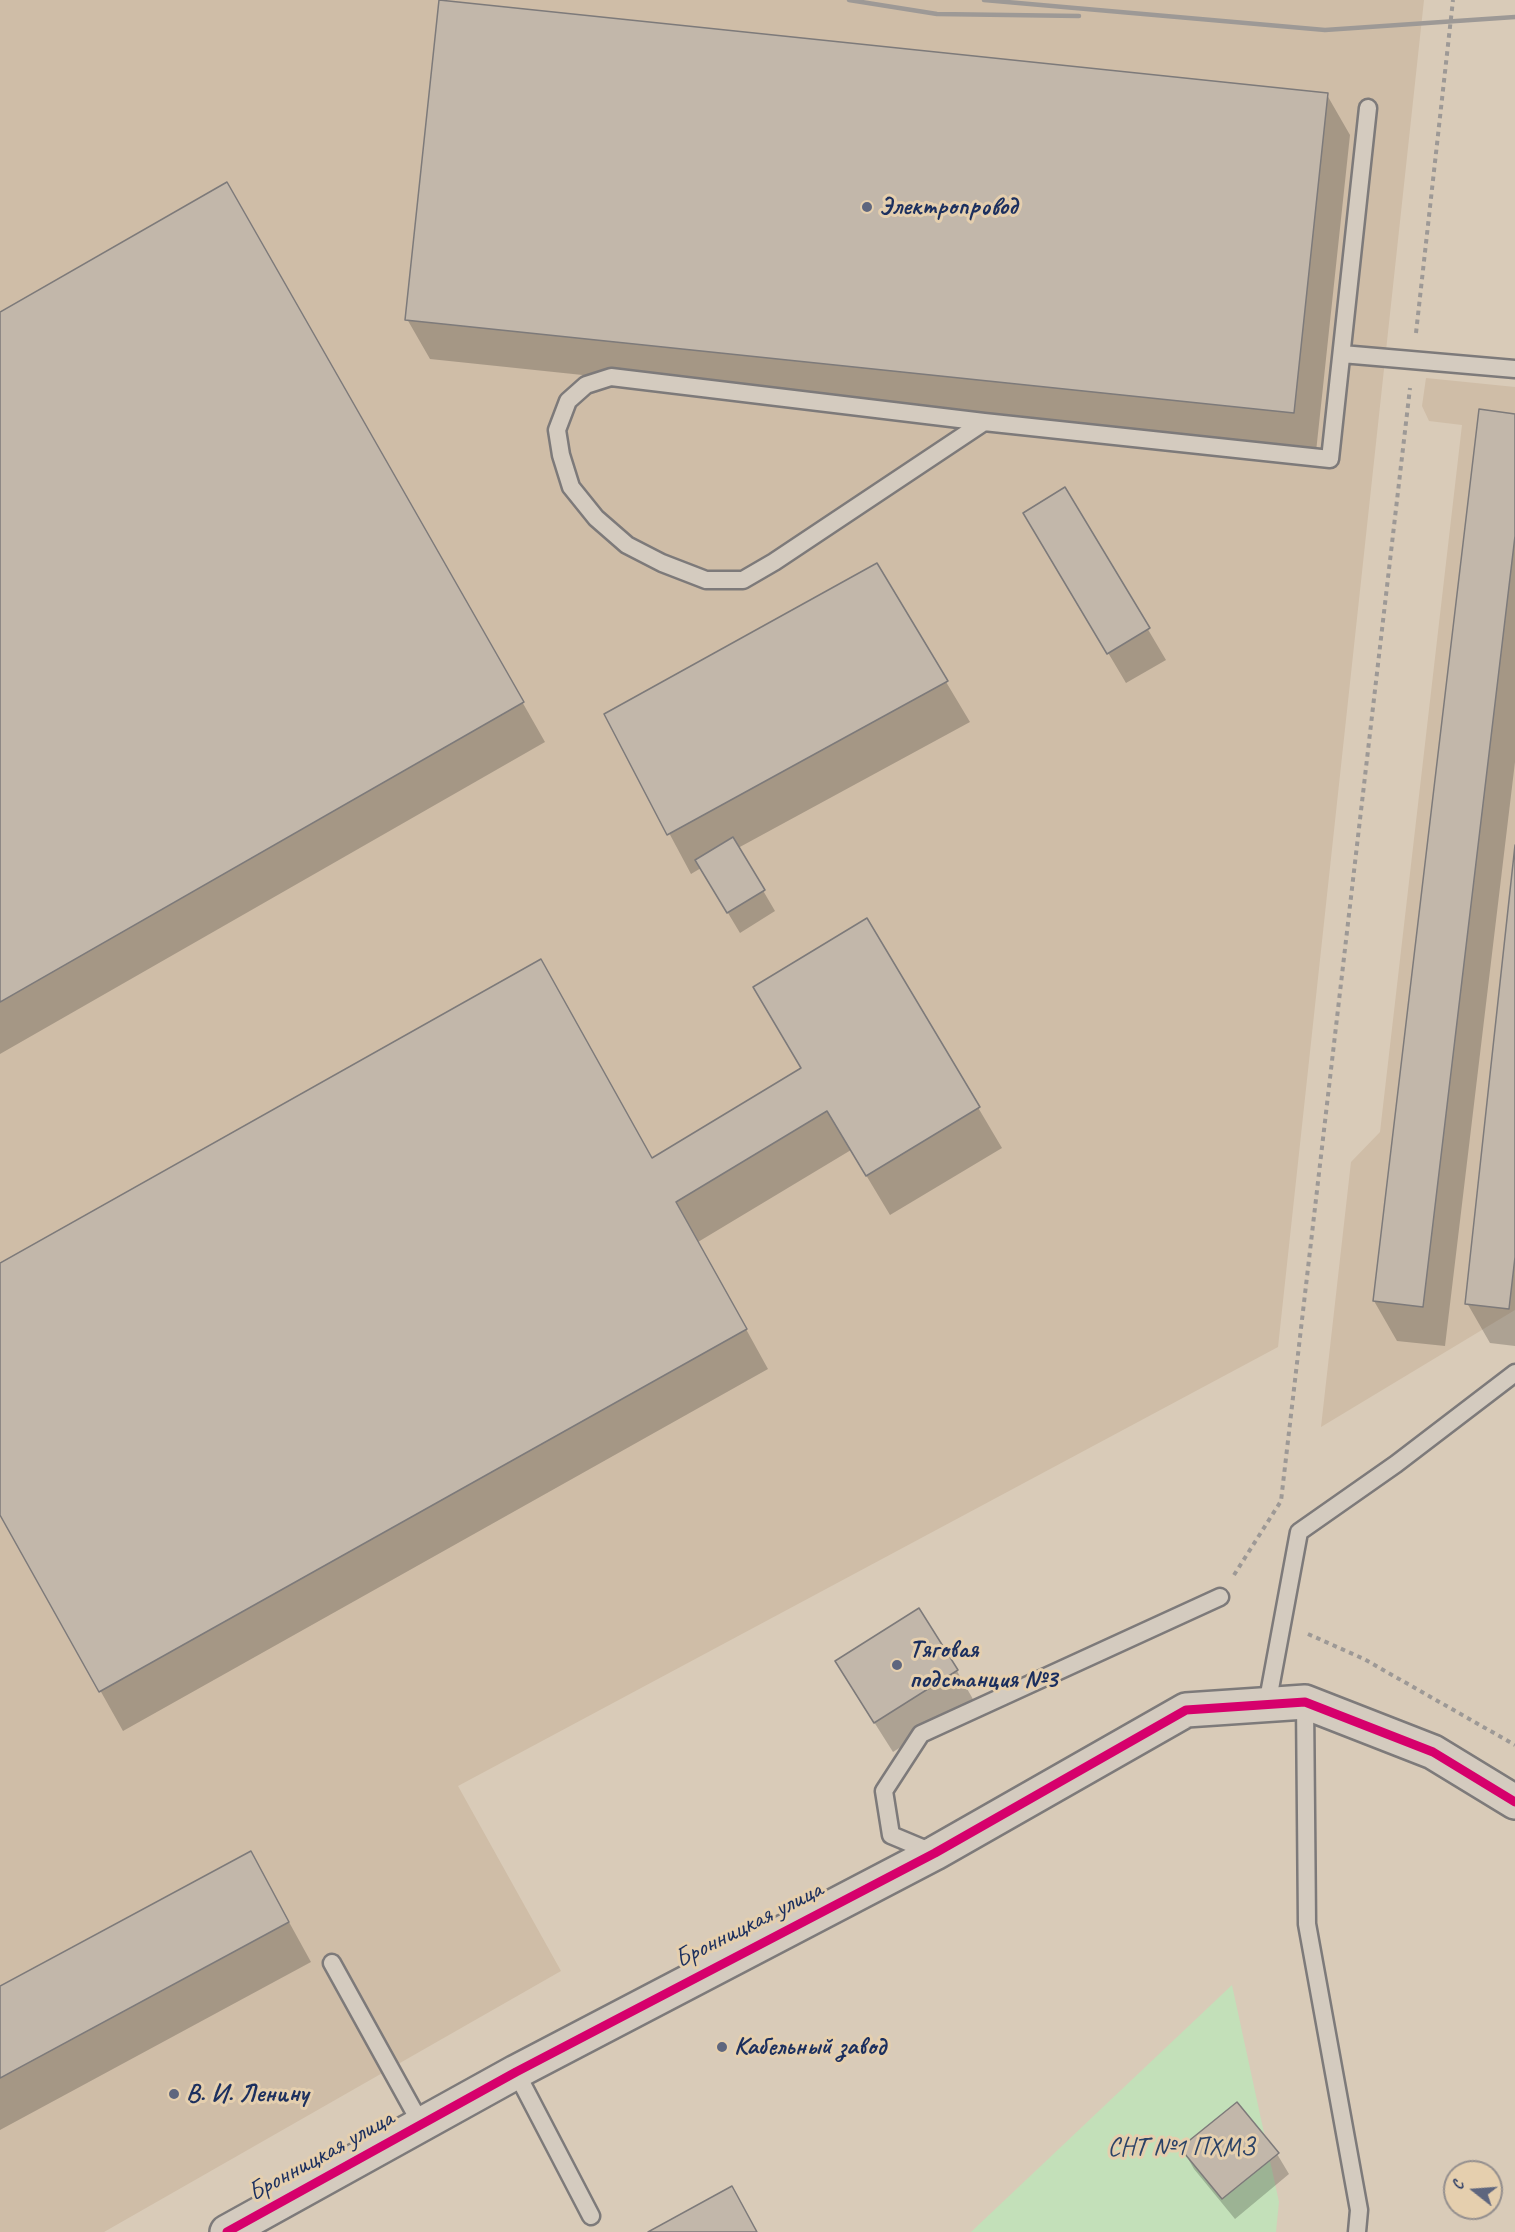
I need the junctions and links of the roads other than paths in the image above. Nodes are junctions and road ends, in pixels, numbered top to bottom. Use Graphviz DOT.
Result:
graph roads {
  1 [pos="1368,108"];
  2 [pos="1342,354"];
  3 [pos="1515,369"];
  4 [pos="984,422"];
  5 [pos="1515,1373"];
  6 [pos="1220,1598"];
  7 [pos="1305,1702"];
  8 [pos="1267,1705"];
  9 [pos="1515,1802"];
  10 [pos="934,1853"];
  11 [pos="332,1963"];
  12 [pos="516,2072"];
  13 [pos="421,2124"];
  14 [pos="591,2216"];
  15 [pos="226,2232"];
  16 [pos="1357,2232"];
  1 -- 2 [label="lane"];
  2 -- 3 [label="lane"];
  2 -- 4 [label="lane"];
  4 -- 4 [label="lane"];
  5 -- 8 [label="lane"];
  6 -- 10 [label="lane"];
  7 -- 8 [label="street, Бронницкая улица"];
  7 -- 9 [label="street"];
  7 -- 16 [label="lane"];
  8 -- 10 [label="street, Бронницкая улица"];
  10 -- 12 [label="street, Бронницкая улица"];
  11 -- 13 [label="lane"];
  12 -- 13 [label="street, Бронницкая улица"];
  12 -- 14 [label="lane"];
  13 -- 15 [label="street, Бронницкая улица"];
}
